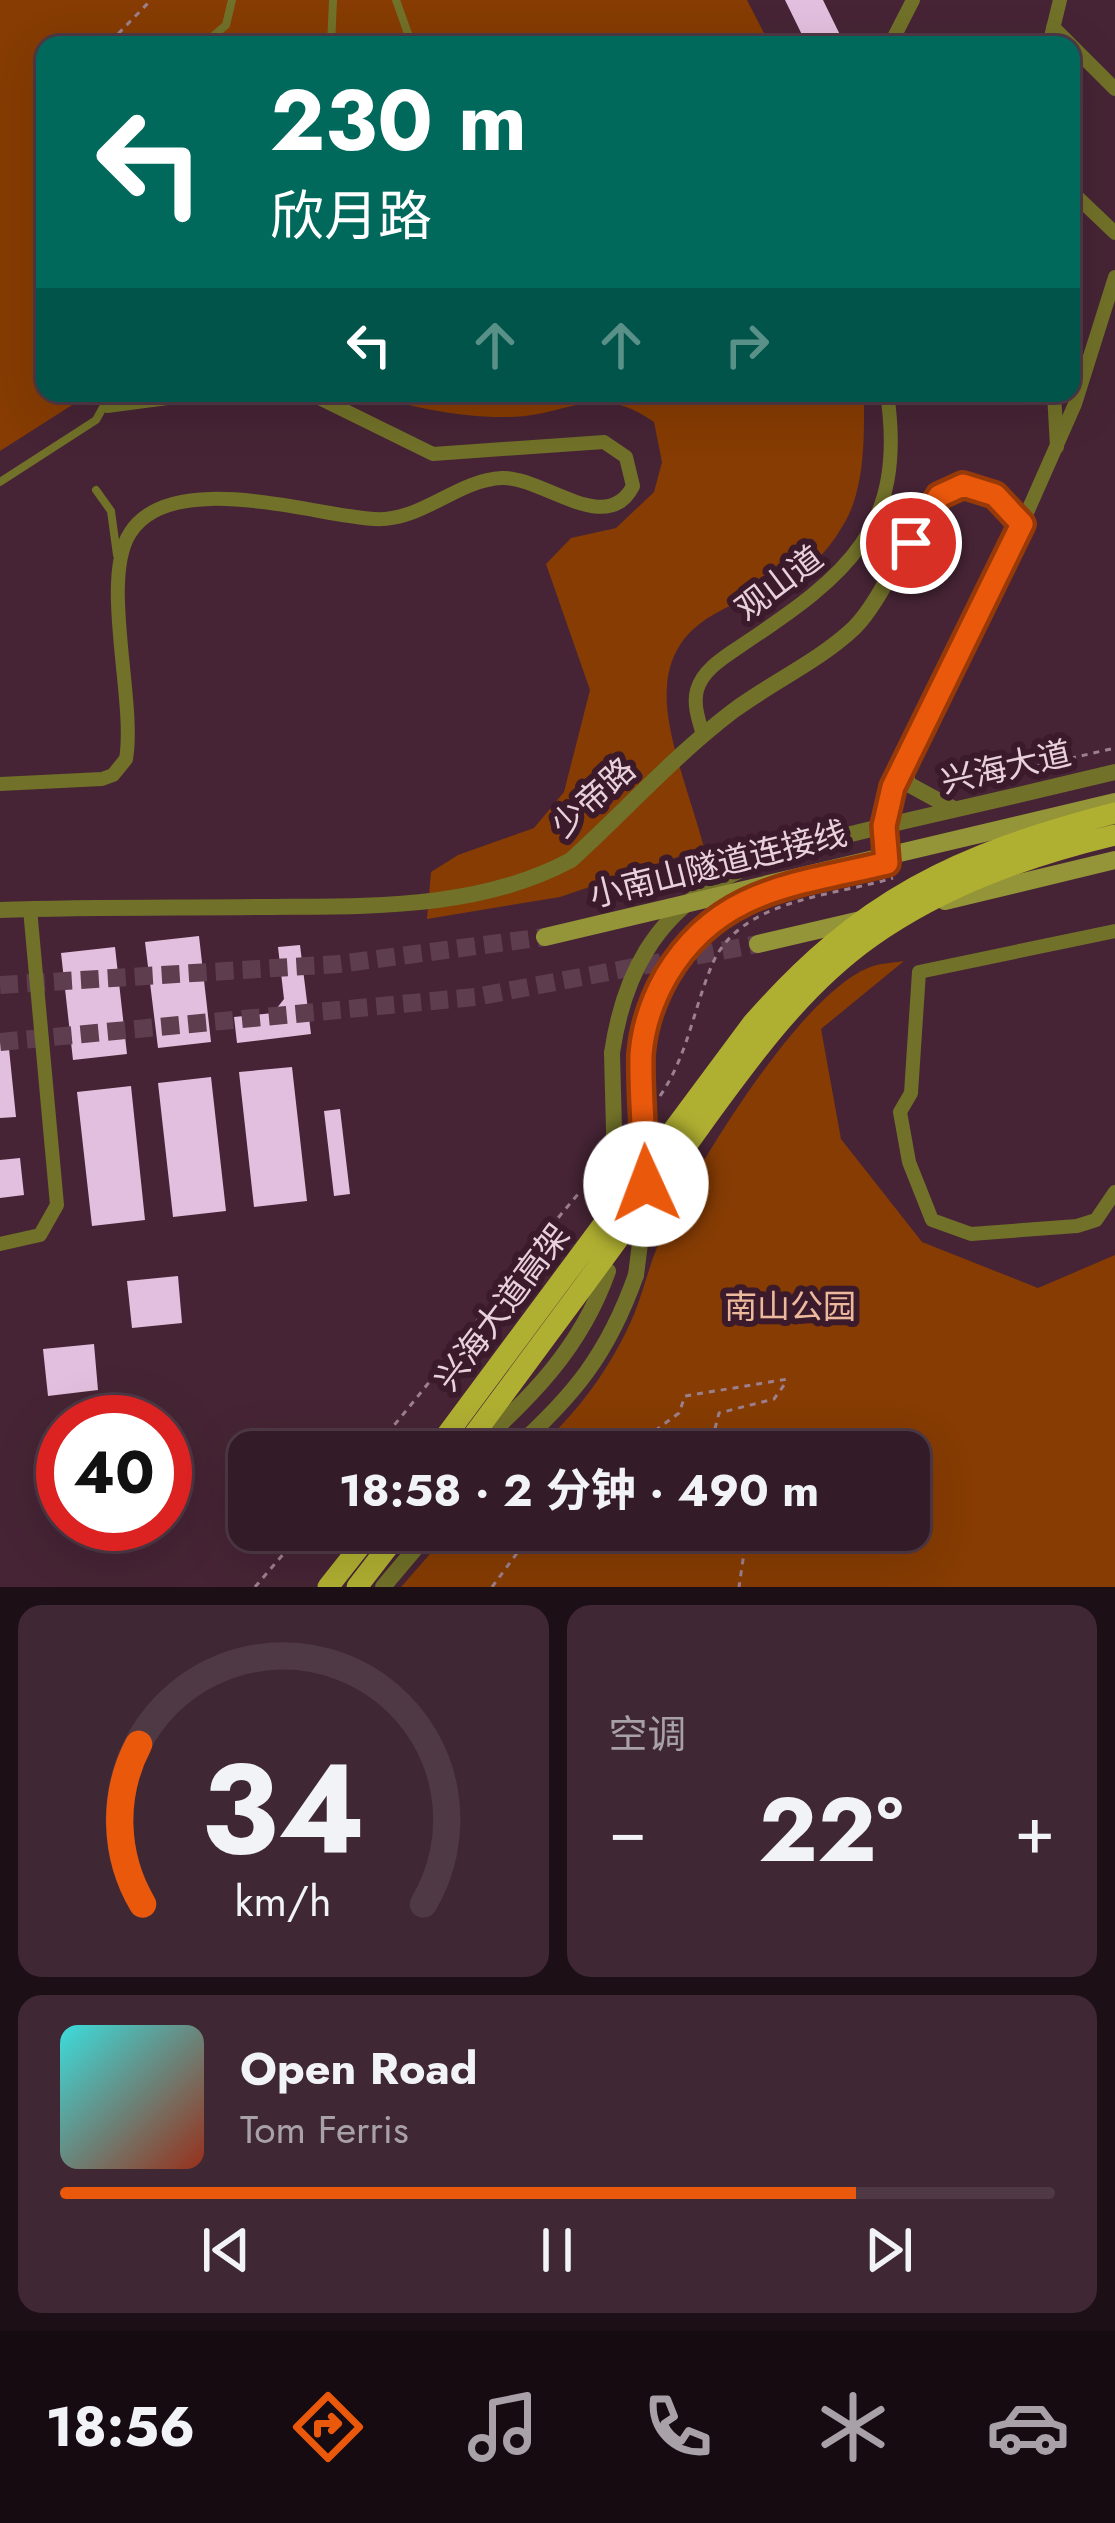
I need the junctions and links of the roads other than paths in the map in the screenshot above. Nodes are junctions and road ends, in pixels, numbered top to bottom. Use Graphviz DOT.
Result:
graph roads {
  1 [pos="232,0"];
  2 [pos="333,0"];
  3 [pos="396,0"];
  4 [pos="913,0"];
  5 [pos="1060,0"];
  6 [pos="1053,27"];
  7 [pos="214,36"];
  8 [pos="331,36"];
  9 [pos="409,36"];
  10 [pos="895,36"];
  11 [pos="1051,36"];
  12 [pos="1062,36"];
  13 [pos="1080,54"];
  14 [pos="1115,88"];
  15 [pos="1080,200"];
  16 [pos="1115,233"];
  17 [pos="1115,277"];
  18 [pos="1080,383"];
  19 [pos="107,402"];
  20 [pos="327,402"];
  21 [pos="888,402"];
  22 [pos="1054,402"];
  23 [pos="1074,402"];
  24 [pos="1057,452"];
  25 [pos="0,482"];
  26 [pos="96,490"];
  27 [pos="1022,524"];
  28 [pos="118,569"];
  29 [pos="703,735"];
  30 [pos="904,763"];
  31 [pos="1115,772"];
  32 [pos="0,784"];
  33 [pos="1115,802"];
  34 [pos="955,810"];
  35 [pos="1115,813"];
  36 [pos="884,826"];
  37 [pos="1115,836"];
  38 [pos="1108,862"];
  39 [pos="887,863"];
  40 [pos="30,909"];
  41 [pos="0,910"];
  42 [pos="1115,931"];
  43 [pos="545,937"];
  44 [pos="758,944"];
  45 [pos="1115,1192"];
  46 [pos="0,1244"];
  47 [pos="450,1431"];
  48 [pos="476,1431"];
  49 [pos="493,1431"];
  50 [pos="533,1431"];
  51 [pos="357,1551"];
  52 [pos="365,1551"];
  53 [pos="385,1551"];
  54 [pos="413,1551"];
  55 [pos="329,1587"];
  56 [pos="357,1587"];
  57 [pos="383,1587"];
  1 -- 7 [label="lane"];
  2 -- 8 [label="lane"];
  3 -- 9 [label="lane"];
  4 -- 10 [label="street"];
  5 -- 6 [label="street"];
  6 -- 11 [label="street"];
  6 -- 12 [label="street"];
  13 -- 14 [label="street"];
  15 -- 16 [label="street"];
  17 -- 18 [label="street"];
  19 -- 25 [label="lane"];
  20 -- 28 [label="street"];
  21 -- 29 [label="street, 观山道"];
  22 -- 24 [label="street"];
  23 -- 24 [label="street"];
  24 -- 27 [label="street"];
  26 -- 28 [label="lane"];
  27 -- 29 [label="street, 少帝路"];
  27 -- 30 [label="street"];
  28 -- 32 [label="street"];
  29 -- 40 [label="street, 少帝路"];
  30 -- 34 [label="street"];
  30 -- 36 [label="street"];
  31 -- 34 [label="street, 兴海大道"];
  33 -- 43 [label="main road, 小南山隧道连接线, bridge"];
  34 -- 36 [label="street, 兴海大道"];
  35 -- 39 [label="street, 兴海大道"];
  35 -- 47 [label="main road, 兴海大道高架, bridge"];
  36 -- 39 [label="street"];
  36 -- 49 [label="street, 兴海大道, bridge"];
  37 -- 48 [label="main road, 兴海大道高架, bridge"];
  38 -- 44 [label="main road"];
  39 -- 50 [label="street, 兴海大道, bridge"];
  40 -- 41 [label="street, 少帝路"];
  40 -- 46 [label="street"];
  42 -- 45 [label="street"];
  51 -- 55 [label="main road"];
  52 -- 55 [label="street"];
  53 -- 56 [label="main road"];
  54 -- 57 [label="street"];
}
